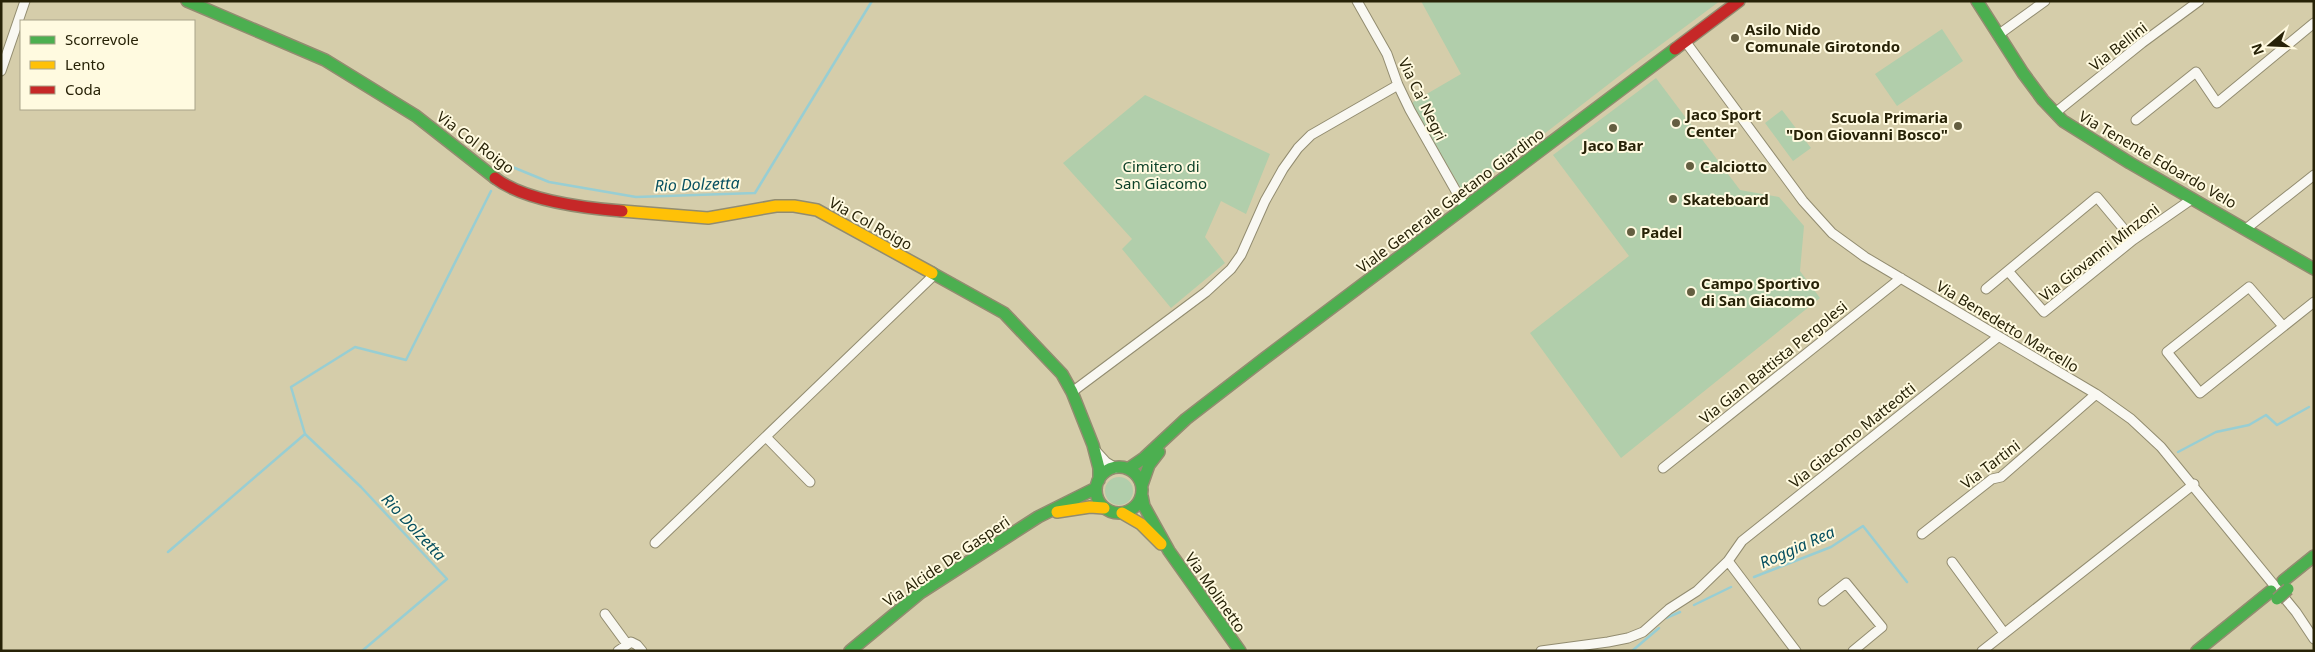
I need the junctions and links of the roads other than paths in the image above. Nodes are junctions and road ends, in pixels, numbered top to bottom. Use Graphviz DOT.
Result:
graph roads {
  1 [pos="25,1"];
  2 [pos="187,1"];
  3 [pos="1357,1"];
  4 [pos="1739,1"];
  5 [pos="1977,1"];
  6 [pos="2045,1"];
  7 [pos="2199,1"];
  8 [pos="2314,23"];
  9 [pos="1998,35"];
  10 [pos="1685,41"];
  11 [pos="1,71"];
  12 [pos="1398,85"];
  13 [pos="2055,114"];
  14 [pos="2136,120"];
  15 [pos="2314,175"];
  16 [pos="2192,199"];
  17 [pos="1465,207"];
  18 [pos="2247,228"];
  19 [pos="2133,240"];
  20 [pos="2314,269"];
  21 [pos="2008,271"];
  22 [pos="934,275"];
  23 [pos="1901,278"];
  24 [pos="1986,289"];
  25 [pos="2314,302"];
  26 [pos="2283,326"];
  27 [pos="1998,337"];
  28 [pos="1072,392"];
  29 [pos="2096,394"];
  30 [pos="1180,424"];
  31 [pos="766,437"];
  32 [pos="1094,449"];
  33 [pos="1116,468"];
  34 [pos="1663,468"];
  35 [pos="1128,469"];
  36 [pos="810,482"];
  37 [pos="1098,484"];
  38 [pos="2194,484"];
  39 [pos="1142,490"];
  40 [pos="1104,508"];
  41 [pos="1122,513"];
  42 [pos="1038,517"];
  43 [pos="1922,534"];
  44 [pos="655,543"];
  45 [pos="1169,551"];
  46 [pos="2314,556"];
  47 [pos="1728,561"];
  48 [pos="1952,562"];
  49 [pos="2314,568"];
  50 [pos="2286,585"];
  51 [pos="2274,595"];
  52 [pos="1823,601"];
  53 [pos="605,614"];
  54 [pos="2004,633"];
  55 [pos="2314,639"];
  56 [pos="627,644"];
  57 [pos="618,651"];
  58 [pos="642,651"];
  59 [pos="850,651"];
  60 [pos="1240,651"];
  61 [pos="1540,651"];
  62 [pos="1796,651"];
  63 [pos="1853,651"];
  64 [pos="1982,651"];
  65 [pos="2197,651"];
  66 [pos="2213,651"];
  1 -- 11 [label="street"];
  2 -- 22 [label="main road, Via Col Roigo"];
  3 -- 12 [label="street, Via Ca' Negri"];
  4 -- 10 [label="main road, Viale Generale Gaetano Giardino"];
  5 -- 9 [label="main road, Via Tenente Edoardo Velo"];
  6 -- 9 [label="street"];
  7 -- 13 [label="street, Via Bellini"];
  8 -- 14 [label="street"];
  9 -- 13 [label="main road, Via Tenente Edoardo Velo"];
  10 -- 17 [label="main road, Viale Generale Gaetano Giardino"];
  10 -- 23 [label="street, Via Benedetto Marcello"];
  12 -- 17 [label="street, Via Ca' Negri"];
  12 -- 28 [label="street"];
  13 -- 16 [label="main road, Via Tenente Edoardo Velo"];
  15 -- 18 [label="street"];
  16 -- 18 [label="main road, Via Tenente Edoardo Velo"];
  16 -- 19 [label="street, Via Giovanni Minzoni"];
  17 -- 30 [label="main road, Viale Generale Gaetano Giardino"];
  18 -- 20 [label="main road, Via Tenente Edoardo Velo"];
  19 -- 21 [label="street, Via Giovanni Minzoni"];
  19 -- 21 [label="street"];
  21 -- 24 [label="street"];
  22 -- 28 [label="main road, Via Col Roigo"];
  22 -- 31 [label="street"];
  23 -- 27 [label="street, Via Benedetto Marcello"];
  23 -- 34 [label="street, Via Gian Battista Pergolesi"];
  25 -- 26 [label="street"];
  26 -- 26 [label="street"];
  27 -- 29 [label="street, Via Benedetto Marcello"];
  27 -- 47 [label="street, Via Giacomo Matteotti"];
  28 -- 32 [label="main road, Via Col Roigo"];
  29 -- 38 [label="street, Via Benedetto Marcello"];
  29 -- 43 [label="street, Via Tartini"];
  30 -- 35 [label="main road, Viale Generale Gaetano Giardino"];
  30 -- 39 [label="main road, Viale Generale Gaetano Giardino"];
  31 -- 36 [label="street"];
  31 -- 44 [label="street"];
  32 -- 33 [label="street, Via Col Roigo"];
  32 -- 37 [label="main road, Via Col Roigo"];
  33 -- 35 [label="main road"];
  33 -- 37 [label="main road"];
  35 -- 39 [label="main road"];
  37 -- 40 [label="main road"];
  37 -- 42 [label="main road, Via Alcide De Gasperi"];
  38 -- 54 [label="street"];
  38 -- 55 [label="street, Via Benedetto Marcello"];
  39 -- 41 [label="main road"];
  39 -- 45 [label="main road, Via Molinetto"];
  40 -- 41 [label="main road"];
  40 -- 42 [label="main road, Via Alcide De Gasperi"];
  41 -- 45 [label="main road, Via Molinetto"];
  42 -- 59 [label="main road, Via Alcide De Gasperi"];
  45 -- 60 [label="main road, Via Molinetto"];
  46 -- 50 [label="main road"];
  47 -- 61 [label="street, Via Giacomo Matteotti"];
  47 -- 62 [label="street"];
  48 -- 54 [label="street"];
  49 -- 50 [label="main road"];
  50 -- 51 [label="main road"];
  51 -- 65 [label="main road"];
  51 -- 66 [label="main road"];
  52 -- 63 [label="street"];
  53 -- 56 [label="street"];
  54 -- 64 [label="street"];
  56 -- 57 [label="street"];
  56 -- 58 [label="street"];
}
